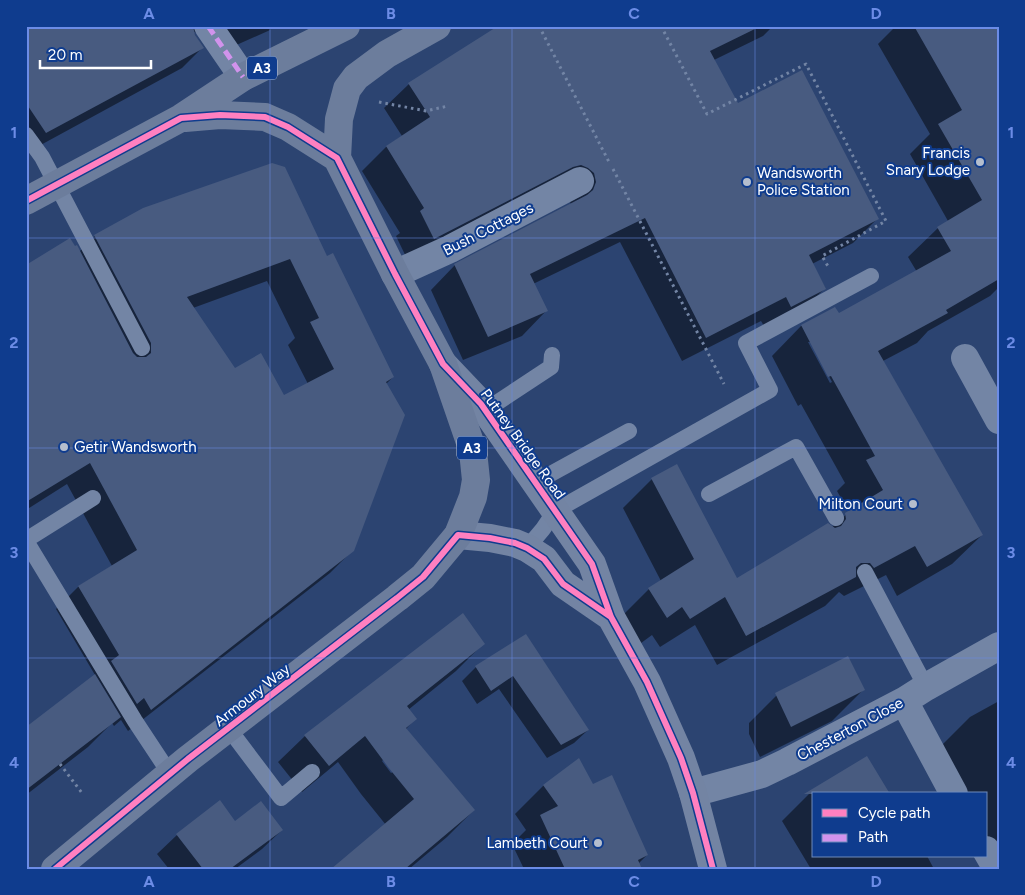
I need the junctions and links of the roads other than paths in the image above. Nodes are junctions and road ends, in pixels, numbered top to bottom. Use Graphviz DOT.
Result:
graph roads {
  1 [pos="208,26"];
  2 [pos="346,26"];
  3 [pos="437,26"];
  4 [pos="243,77"];
  5 [pos="181,118"];
  6 [pos="26,135"];
  7 [pos="337,158"];
  8 [pos="580,181"];
  9 [pos="56,184"];
  10 [pos="26,201"];
  11 [pos="395,274"];
  12 [pos="871,276"];
  13 [pos="142,348"];
  14 [pos="552,355"];
  15 [pos="965,358"];
  16 [pos="443,364"];
  17 [pos="486,410"];
  18 [pos="999,420"];
  19 [pos="629,431"];
  20 [pos="536,482"];
  21 [pos="709,494"];
  22 [pos="93,498"];
  23 [pos="555,511"];
  24 [pos="836,518"];
  25 [pos="458,535"];
  26 [pos="26,540"];
  27 [pos="527,548"];
  28 [pos="865,572"];
  29 [pos="611,617"];
  30 [pos="999,646"];
  31 [pos="915,694"];
  32 [pos="229,729"];
  33 [pos="312,772"];
  34 [pos="170,774"];
  35 [pos="953,792"];
  36 [pos="693,793"];
  37 [pos="988,853"];
  38 [pos="55,869"];
  39 [pos="713,869"];
  40 [pos="997,869"];
  1 -- 4 [label="street"];
  2 -- 4 [label="highway, A3"];
  3 -- 7 [label="highway, A3"];
  4 -- 5 [label="highway, A3"];
  5 -- 7 [label="highway, A3"];
  5 -- 9 [label="highway, A3"];
  6 -- 9 [label="lane"];
  7 -- 11 [label="highway, Putney Bridge Road / A3"];
  8 -- 11 [label="street, Bush Cottages"];
  9 -- 10 [label="highway, A3"];
  9 -- 13 [label="lane"];
  11 -- 16 [label="highway, Putney Bridge Road / A3"];
  12 -- 23 [label="lane"];
  14 -- 17 [label="lane"];
  15 -- 18 [label="street"];
  16 -- 17 [label="main road, Putney Bridge Road"];
  16 -- 25 [label="highway, Armoury Way / A3"];
  17 -- 20 [label="main road, Putney Bridge Road"];
  19 -- 20 [label="lane"];
  20 -- 23 [label="main road, Putney Bridge Road"];
  21 -- 24 [label="lane"];
  22 -- 26 [label="lane"];
  23 -- 27 [label="lane"];
  23 -- 29 [label="main road, Putney Bridge Road"];
  25 -- 27 [label="main road, Putney Bridge Road"];
  25 -- 32 [label="highway, Armoury Way / A3"];
  26 -- 34 [label="lane"];
  27 -- 29 [label="main road, Putney Bridge Road"];
  28 -- 31 [label="lane"];
  29 -- 36 [label="main road, Putney Bridge Road"];
  30 -- 31 [label="street, Chesterton Close"];
  31 -- 35 [label="street"];
  31 -- 36 [label="street, Chesterton Close"];
  32 -- 33 [label="lane"];
  32 -- 34 [label="highway, Armoury Way / A3"];
  34 -- 38 [label="highway, Armoury Way / A3"];
  36 -- 39 [label="main road, Putney Bridge Road"];
  37 -- 40 [label="street"];
}
